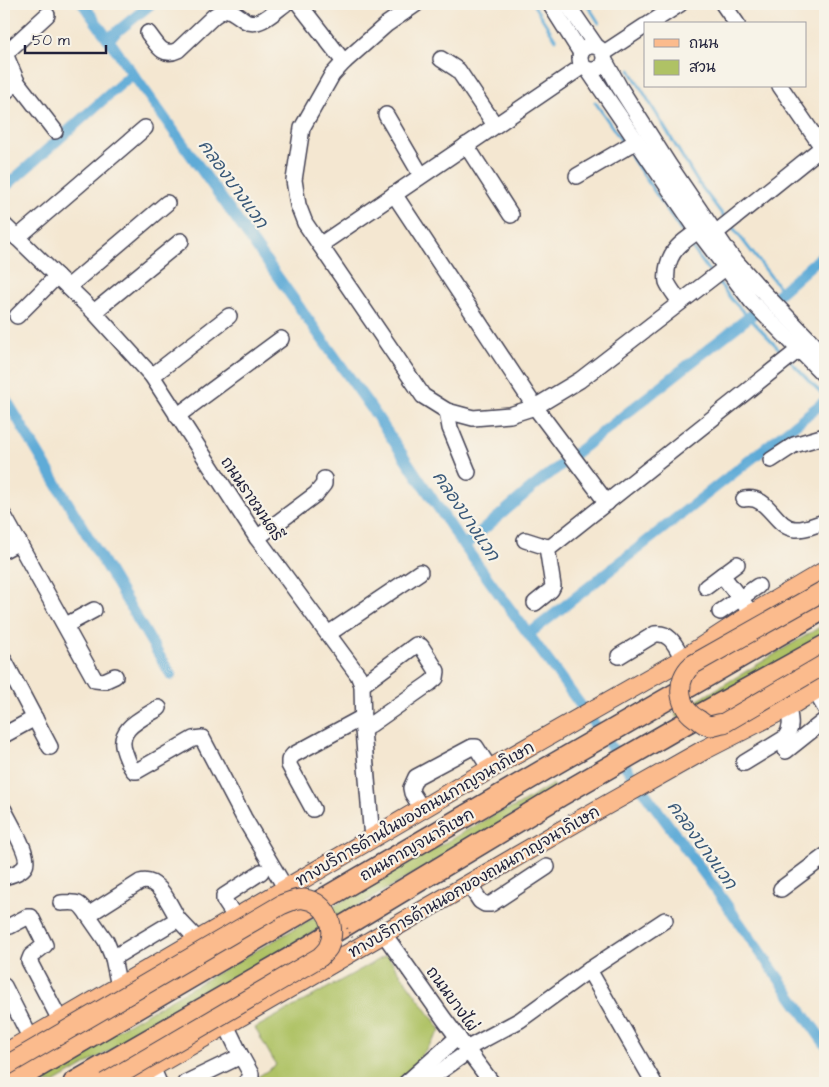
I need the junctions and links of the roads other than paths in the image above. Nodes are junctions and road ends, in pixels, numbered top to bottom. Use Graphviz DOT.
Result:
graph roads {
  1 [pos="285,4"];
  2 [pos="299,4"];
  3 [pos="550,4"];
  4 [pos="567,4"];
  5 [pos="680,4"];
  6 [pos="723,4"];
  7 [pos="412,5"];
  8 [pos="47,15"];
  9 [pos="651,22"];
  10 [pos="736,22"];
  11 [pos="644,27"];
  12 [pos="148,33"];
  13 [pos="601,53"];
  14 [pos="441,59"];
  15 [pos="344,62"];
  16 [pos="584,63"];
  17 [pos="17,82"];
  18 [pos="781,88"];
  19 [pos="4,93"];
  20 [pos="386,115"];
  21 [pos="495,125"];
  22 [pos="144,128"];
  23 [pos="55,131"];
  24 [pos="637,141"];
  25 [pos="466,145"];
  26 [pos="824,146"];
  27 [pos="421,175"];
  28 [pos="577,176"];
  29 [pos="394,194"];
  30 [pos="167,203"];
  31 [pos="512,214"];
  32 [pos="4,226"];
  33 [pos="706,235"];
  34 [pos="17,238"];
  35 [pos="181,242"];
  36 [pos="320,244"];
  37 [pos="57,276"];
  38 [pos="715,276"];
  39 [pos="68,287"];
  40 [pos="680,302"];
  41 [pos="94,312"];
  42 [pos="775,315"];
  43 [pos="17,316"];
  44 [pos="229,316"];
  45 [pos="281,339"];
  46 [pos="796,351"];
  47 [pos="825,356"];
  48 [pos="152,376"];
  49 [pos="825,376"];
  50 [pos="535,408"];
  51 [pos="447,411"];
  52 [pos="177,416"];
  53 [pos="825,436"];
  54 [pos="771,460"];
  55 [pos="468,472"];
  56 [pos="324,479"];
  57 [pos="744,499"];
  58 [pos="607,503"];
  59 [pos="4,516"];
  60 [pos="825,522"];
  61 [pos="12,537"];
  62 [pos="256,538"];
  63 [pos="525,540"];
  64 [pos="547,547"];
  65 [pos="4,550"];
  66 [pos="737,564"];
  67 [pos="420,572"];
  68 [pos="825,572"];
  69 [pos="722,575"];
  70 [pos="758,586"];
  71 [pos="706,587"];
  72 [pos="825,590"];
  73 [pos="739,599"];
  74 [pos="535,603"];
  75 [pos="825,608"];
  76 [pos="94,610"];
  77 [pos="720,612"];
  78 [pos="752,614"];
  79 [pos="66,625"];
  80 [pos="328,634"];
  81 [pos="825,646"];
  82 [pos="619,656"];
  83 [pos="683,659"];
  84 [pos="4,660"];
  85 [pos="825,664"];
  86 [pos="115,676"];
  87 [pos="362,685"];
  88 [pos="820,688"];
  89 [pos="788,707"];
  90 [pos="159,708"];
  91 [pos="825,708"];
  92 [pos="35,718"];
  93 [pos="825,720"];
  94 [pos="363,723"];
  95 [pos="4,735"];
  96 [pos="50,747"];
  97 [pos="786,752"];
  98 [pos="744,762"];
  99 [pos="490,769"];
  100 [pos="313,809"];
  101 [pos="422,809"];
  102 [pos="4,810"];
  103 [pos="372,838"];
  104 [pos="825,856"];
  105 [pos="548,867"];
  106 [pos="261,872"];
  107 [pos="4,877"];
  108 [pos="469,884"];
  109 [pos="286,889"];
  110 [pos="781,889"];
  111 [pos="62,904"];
  112 [pos="88,915"];
  113 [pos="236,918"];
  114 [pos="178,919"];
  115 [pos="664,920"];
  116 [pos="10,926"];
  117 [pos="384,934"];
  118 [pos="198,940"];
  119 [pos="113,958"];
  120 [pos="589,970"];
  121 [pos="4,986"];
  122 [pos="119,987"];
  123 [pos="61,1022"];
  124 [pos="226,1026"];
  125 [pos="31,1039"];
  126 [pos="464,1046"];
  127 [pos="4,1054"];
  128 [pos="241,1056"];
  129 [pos="4,1067"];
  130 [pos="155,1075"];
  131 [pos="10,1083"];
  132 [pos="74,1083"];
  133 [pos="105,1083"];
  134 [pos="125,1083"];
  135 [pos="185,1083"];
  136 [pos="244,1083"];
  137 [pos="406,1083"];
  138 [pos="424,1083"];
  139 [pos="492,1083"];
  140 [pos="654,1083"];
  1 -- 12 [label="street"];
  2 -- 15 [label="street"];
  3 -- 16 [label="street"];
  4 -- 13 [label="street"];
  5 -- 9 [label="street"];
  6 -- 10 [label="street"];
  7 -- 15 [label="street"];
  8 -- 17 [label="street"];
  11 -- 13 [label="street"];
  13 -- 16 [label="street"];
  13 -- 16 [label="street"];
  13 -- 33 [label="street"];
  14 -- 21 [label="street"];
  15 -- 36 [label="street"];
  16 -- 21 [label="street"];
  16 -- 24 [label="street"];
  17 -- 19 [label="street"];
  17 -- 23 [label="street"];
  18 -- 26 [label="street"];
  20 -- 27 [label="street"];
  21 -- 25 [label="street"];
  22 -- 34 [label="street"];
  24 -- 28 [label="street"];
  24 -- 33 [label="street"];
  25 -- 27 [label="street"];
  25 -- 31 [label="street"];
  26 -- 33 [label="street"];
  27 -- 29 [label="street"];
  29 -- 36 [label="street"];
  29 -- 50 [label="street"];
  30 -- 39 [label="street"];
  32 -- 34 [label="street, ถนนราชมนตรี"];
  33 -- 38 [label="street"];
  33 -- 40 [label="street"];
  33 -- 42 [label="street"];
  34 -- 37 [label="street, ถนนราชมนตรี"];
  35 -- 41 [label="street"];
  36 -- 51 [label="street"];
  37 -- 39 [label="street, ถนนราชมนตรี"];
  37 -- 43 [label="street"];
  38 -- 40 [label="street"];
  38 -- 42 [label="street"];
  39 -- 41 [label="street, ถนนราชมนตรี"];
  40 -- 50 [label="street"];
  41 -- 48 [label="street, ถนนราชมนตรี"];
  42 -- 46 [label="street"];
  44 -- 48 [label="street"];
  45 -- 52 [label="street"];
  46 -- 47 [label="street"];
  46 -- 49 [label="street"];
  46 -- 58 [label="street"];
  48 -- 52 [label="street, ถนนราชมนตรี"];
  50 -- 51 [label="street"];
  50 -- 58 [label="street"];
  51 -- 55 [label="street"];
  52 -- 62 [label="street, ถนนราชมนตรี"];
  53 -- 54 [label="street"];
  56 -- 62 [label="street"];
  57 -- 60 [label="street"];
  58 -- 64 [label="street"];
  59 -- 61 [label="street"];
  61 -- 65 [label="street"];
  61 -- 79 [label="street"];
  62 -- 80 [label="street, ถนนราชมนตรี"];
  63 -- 64 [label="street"];
  64 -- 74 [label="street"];
  66 -- 69 [label="street"];
  67 -- 80 [label="street"];
  68 -- 78 [label="main road, ทางบริการด้านในของถนนกาญจนาภิเษก"];
  69 -- 71 [label="street"];
  69 -- 73 [label="street"];
  70 -- 73 [label="street"];
  72 -- 85 [label="main road, bridge"];
  73 -- 77 [label="street"];
  73 -- 78 [label="street"];
  75 -- 131 [label="highway, ถนนกาญจนาภิเษก"];
  76 -- 79 [label="street"];
  78 -- 83 [label="main road, ทางบริการด้านในของถนนกาญจนาภิเษก"];
  79 -- 86 [label="street"];
  80 -- 87 [label="street, ถนนราชมนตรี"];
  81 -- 132 [label="highway, ถนนกาญจนาภิเษก"];
  82 -- 83 [label="street"];
  83 -- 99 [label="main road, ทางบริการด้านในของถนนกาญจนาภิเษก"];
  84 -- 92 [label="street"];
  87 -- 94 [label="street, ถนนราชมนตรี"];
  87 -- 94 [label="street"];
  88 -- 89 [label="main road, ทางบริการด้านนอกของถนนกาญจนาภิเษก"];
  88 -- 91 [label="street"];
  89 -- 98 [label="street"];
  89 -- 108 [label="main road, ทางบริการด้านนอกของถนนกาญจนาภิเษก"];
  90 -- 109 [label="street"];
  92 -- 95 [label="street"];
  92 -- 96 [label="street"];
  93 -- 97 [label="street"];
  94 -- 100 [label="street"];
  94 -- 103 [label="street, ถนนราชมนตรี"];
  99 -- 101 [label="main road, ทางบริการด้านในของถนนกาญจนาภิเษก"];
  99 -- 101 [label="street"];
  101 -- 103 [label="main road, ทางบริการด้านในของถนนกาญจนาภิเษก"];
  102 -- 107 [label="street"];
  103 -- 109 [label="main road, ทางบริการด้านในของถนนกาญจนาภิเษก"];
  104 -- 110 [label="street"];
  105 -- 108 [label="street"];
  106 -- 113 [label="street"];
  108 -- 117 [label="main road, ทางบริการด้านนอกของถนนกาญจนาภิเษก"];
  109 -- 113 [label="main road, ทางบริการด้านในของถนนกาญจนาภิเษก"];
  111 -- 112 [label="street"];
  112 -- 114 [label="street"];
  112 -- 119 [label="street"];
  113 -- 118 [label="main road, ทางบริการด้านในของถนนกาญจนาภิเษก"];
  114 -- 118 [label="street"];
  114 -- 119 [label="street"];
  115 -- 120 [label="street"];
  116 -- 123 [label="street"];
  117 -- 124 [label="main road, ทางบริการด้านนอกของถนนกาญจนาภิเษก"];
  117 -- 126 [label="street, ถนนบางไผ่"];
  118 -- 122 [label="main road, ทางบริการด้านในของถนนกาญจนาภิเษก"];
  119 -- 122 [label="street"];
  120 -- 126 [label="street"];
  120 -- 140 [label="street"];
  121 -- 125 [label="street"];
  122 -- 123 [label="main road, ทางบริการด้านในของถนนกาญจนาภิเษก"];
  123 -- 125 [label="main road, ทางบริการด้านในของถนนกาญจนาภิเษก"];
  124 -- 128 [label="street"];
  124 -- 130 [label="main road, ทางบริการด้านนอกของถนนกาญจนาภิเษก"];
  125 -- 127 [label="main road, ทางบริการด้านในของถนนกาญจนาภิเษก"];
  126 -- 137 [label="street"];
  126 -- 138 [label="street"];
  126 -- 139 [label="street, ถนนบางไผ่"];
  128 -- 135 [label="street"];
  128 -- 136 [label="street"];
  129 -- 133 [label="main road, bridge"];
  130 -- 134 [label="main road, ทางบริการด้านนอกของถนนกาญจนาภิเษก"];
}
